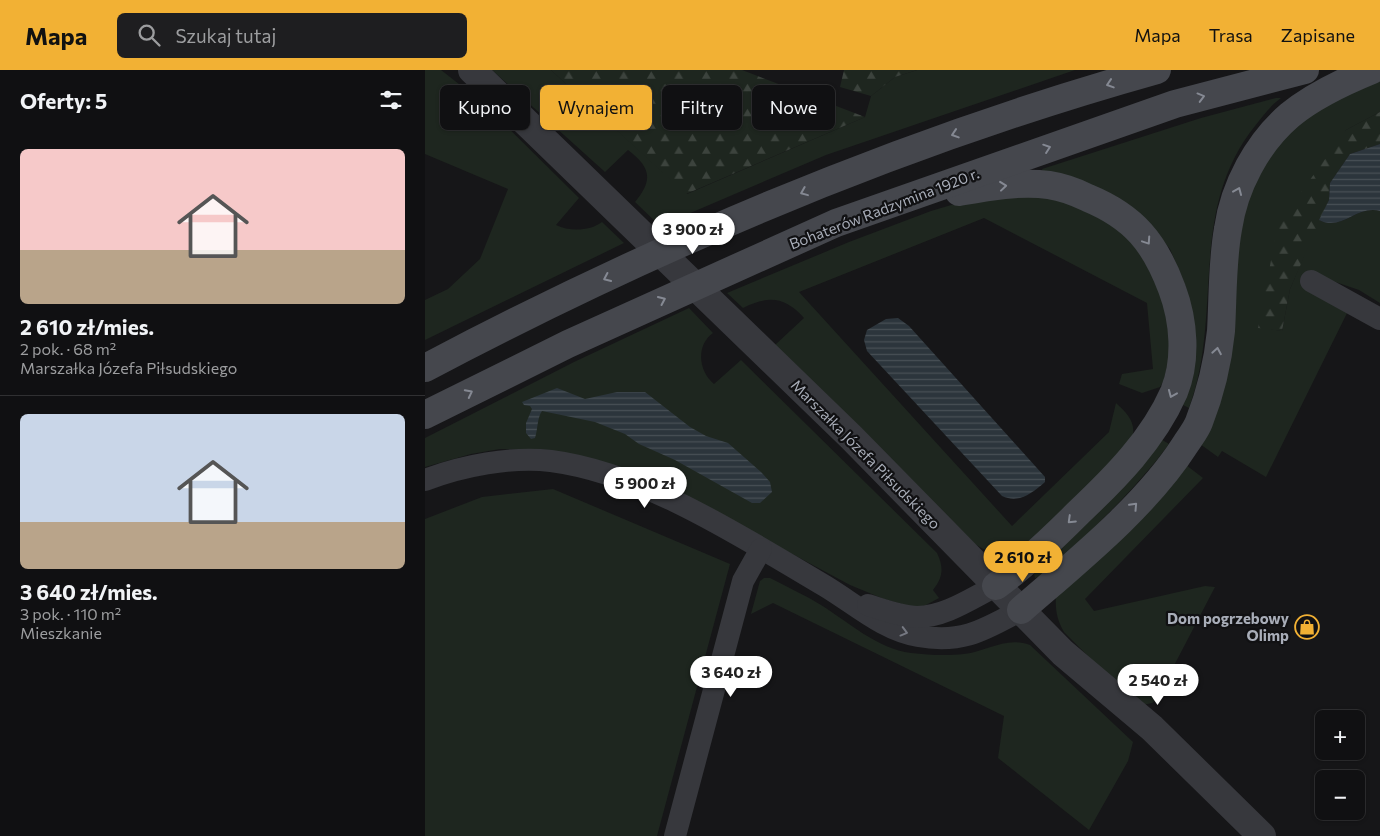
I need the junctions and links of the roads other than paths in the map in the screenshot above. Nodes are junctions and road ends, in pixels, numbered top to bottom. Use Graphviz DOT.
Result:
graph roads {
  1 [pos="472,70"];
  2 [pos="1157,70"];
  3 [pos="1305,70"];
  4 [pos="1373,70"];
  5 [pos="836,223"];
  6 [pos="1311,281"];
  7 [pos="1380,319"];
  8 [pos="425,368"];
  9 [pos="425,415"];
  10 [pos="425,480"];
  11 [pos="761,549"];
  12 [pos="996,586"];
  13 [pos="848,599"];
  14 [pos="1021,610"];
  15 [pos="675,836"];
  16 [pos="1261,836"];
  1 -- 12 [label="street, Marszałka Józefa Piłsudskiego"];
  2 -- 8 [label="main road, one-way"];
  5 -- 3 [label="main road, Bohaterów Radzymina 1920 r., one-way"];
  14 -- 4 [label="main road, one-way"];
  9 -- 5 [label="main road, Bohaterów Radzymina 1920 r., one-way"];
  5 -- 12 [label="main road, one-way"];
  6 -- 7 [label="street"];
  10 -- 11 [label="street"];
  11 -- 13 [label="street"];
  11 -- 15 [label="street"];
  12 -- 13 [label="street"];
  12 -- 14 [label="street, Marszałka Józefa Piłsudskiego"];
  13 -- 14 [label="street, one-way"];
  14 -- 16 [label="street, Marszałka Józefa Piłsudskiego"];
}
